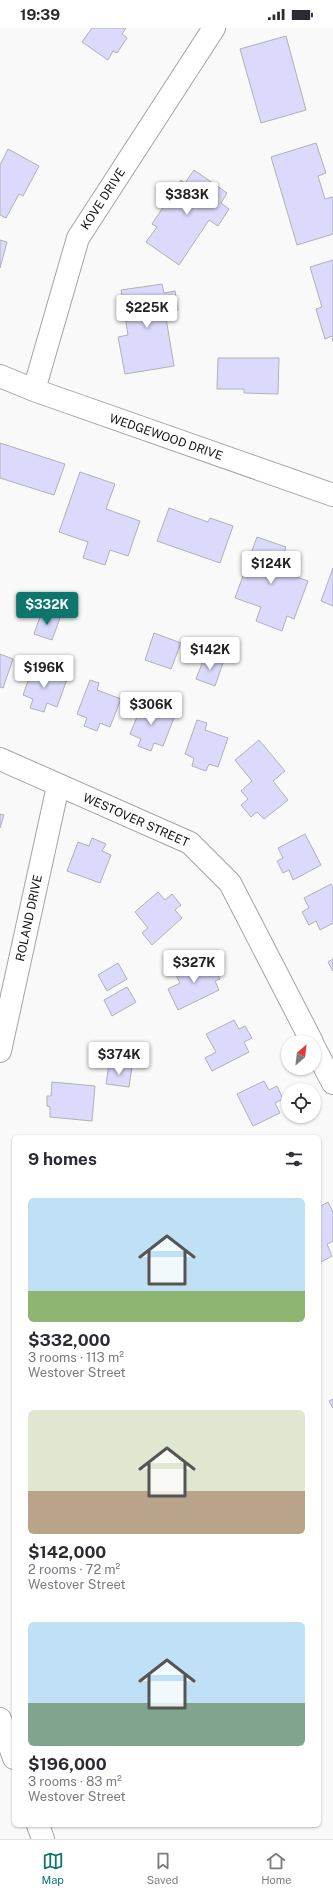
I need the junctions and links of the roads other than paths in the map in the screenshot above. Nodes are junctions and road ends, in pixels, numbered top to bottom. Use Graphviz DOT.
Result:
graph roads {
  1 [pos="214,28"];
  2 [pos="0,376"];
  3 [pos="34,390"];
  4 [pos="333,495"];
  5 [pos="0,759"];
  6 [pos="58,786"];
  7 [pos="308,1035"];
  8 [pos="0,1051"];
  9 [pos="321,1060"];
  10 [pos="333,1084"];
  11 [pos="0,1719"];
  12 [pos="12,1752"];
  13 [pos="39,1827"];
  14 [pos="43,1839"];
  1 -- 3 [label="street, KOVE DRIVE"];
  2 -- 3 [label="street, WEDGEWOOD DRIVE"];
  3 -- 4 [label="street, WEDGEWOOD DRIVE"];
  5 -- 6 [label="street, WESTOVER STREET"];
  6 -- 7 [label="street, WESTOVER STREET"];
  6 -- 8 [label="street, ROLAND DRIVE"];
  9 -- 10 [label="street"];
  11 -- 12 [label="street"];
  13 -- 14 [label="street"];
}
